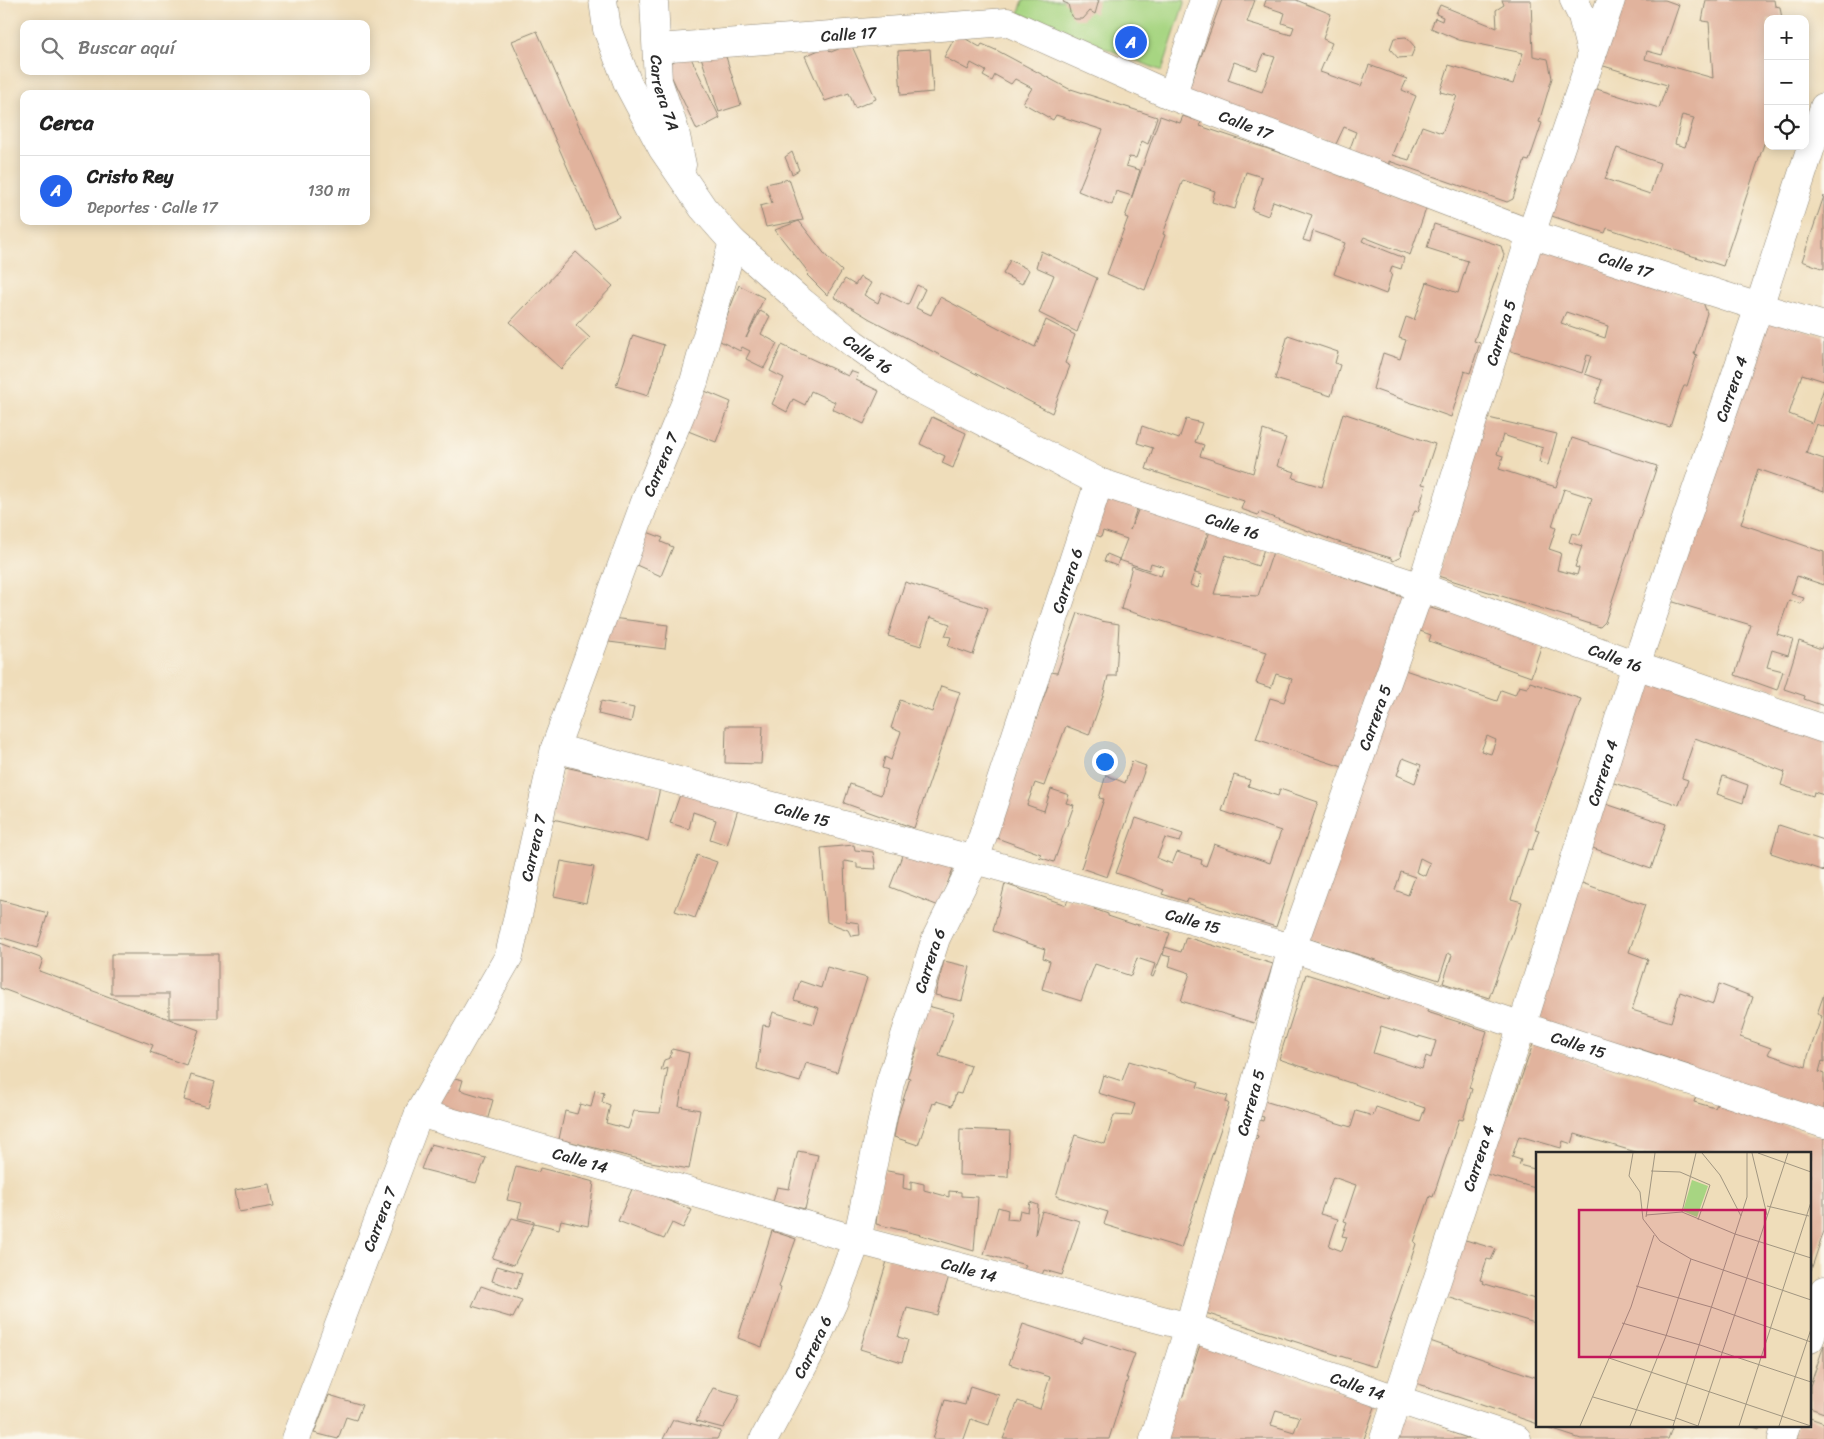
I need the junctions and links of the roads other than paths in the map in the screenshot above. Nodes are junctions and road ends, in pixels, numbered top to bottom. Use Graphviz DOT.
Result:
graph roads {
  1 [pos="603,0"];
  2 [pos="654,0"];
  3 [pos="1204,0"];
  4 [pos="1574,0"];
  5 [pos="1611,0"];
  6 [pos="1010,11"];
  7 [pos="657,48"];
  8 [pos="1592,56"];
  9 [pos="1172,96"];
  10 [pos="1824,107"];
  11 [pos="686,184"];
  12 [pos="1531,234"];
  13 [pos="733,242"];
  14 [pos="1759,307"];
  15 [pos="1824,326"];
  16 [pos="1099,482"];
  17 [pos="1421,587"];
  18 [pos="1636,665"];
  19 [pos="1824,729"];
  20 [pos="555,748"];
  21 [pos="975,860"];
  22 [pos="1292,948"];
  23 [pos="1522,1026"];
  24 [pos="419,1113"];
  25 [pos="1824,1124"];
  26 [pos="857,1240"];
  27 [pos="1824,1290"];
  28 [pos="1189,1327"];
  29 [pos="1812,1332"];
  30 [pos="1396,1400"];
  31 [pos="1786,1426"];
  32 [pos="296,1439"];
  33 [pos="764,1439"];
  34 [pos="1154,1439"];
  35 [pos="1384,1439"];
  36 [pos="1517,1439"];
  37 [pos="1782,1439"];
  1 -- 11 [label="street, Calle 16"];
  2 -- 7 [label="street, Carrera 7A"];
  3 -- 9 [label="street"];
  4 -- 8 [label="street"];
  5 -- 8 [label="street, Carrera 5"];
  6 -- 7 [label="street, Calle 17"];
  6 -- 9 [label="street, Calle 17"];
  7 -- 11 [label="street, Carrera 7A"];
  8 -- 12 [label="street, Carrera 5"];
  9 -- 12 [label="street, Calle 17"];
  10 -- 14 [label="street, Carrera 4"];
  11 -- 13 [label="street, Calle 16"];
  12 -- 14 [label="street, Calle 17"];
  12 -- 17 [label="street, Carrera 5"];
  13 -- 16 [label="street, Calle 16"];
  13 -- 20 [label="street, Carrera 7"];
  14 -- 15 [label="street, Calle 17"];
  14 -- 18 [label="street, Carrera 4"];
  16 -- 17 [label="street, Calle 16"];
  16 -- 21 [label="street, Carrera 6"];
  17 -- 18 [label="street, Calle 16"];
  17 -- 22 [label="street, Carrera 5"];
  18 -- 19 [label="street, Calle 16"];
  18 -- 23 [label="street, Carrera 4"];
  20 -- 21 [label="street, Calle 15"];
  20 -- 24 [label="street, Carrera 7"];
  21 -- 22 [label="street, Calle 15"];
  21 -- 26 [label="street, Carrera 6"];
  22 -- 23 [label="street, Calle 15"];
  22 -- 28 [label="street, Carrera 5"];
  23 -- 25 [label="street, Calle 15"];
  23 -- 30 [label="street, Carrera 4"];
  24 -- 26 [label="street, Calle 14"];
  24 -- 32 [label="street, Carrera 7"];
  26 -- 28 [label="street, Calle 14"];
  26 -- 33 [label="street, Carrera 6"];
  27 -- 29 [label="street"];
  28 -- 30 [label="street, Calle 14"];
  28 -- 34 [label="street, Carrera 5"];
  30 -- 35 [label="street, Carrera 4"];
  30 -- 36 [label="street, Calle 14"];
  31 -- 37 [label="street"];
}
